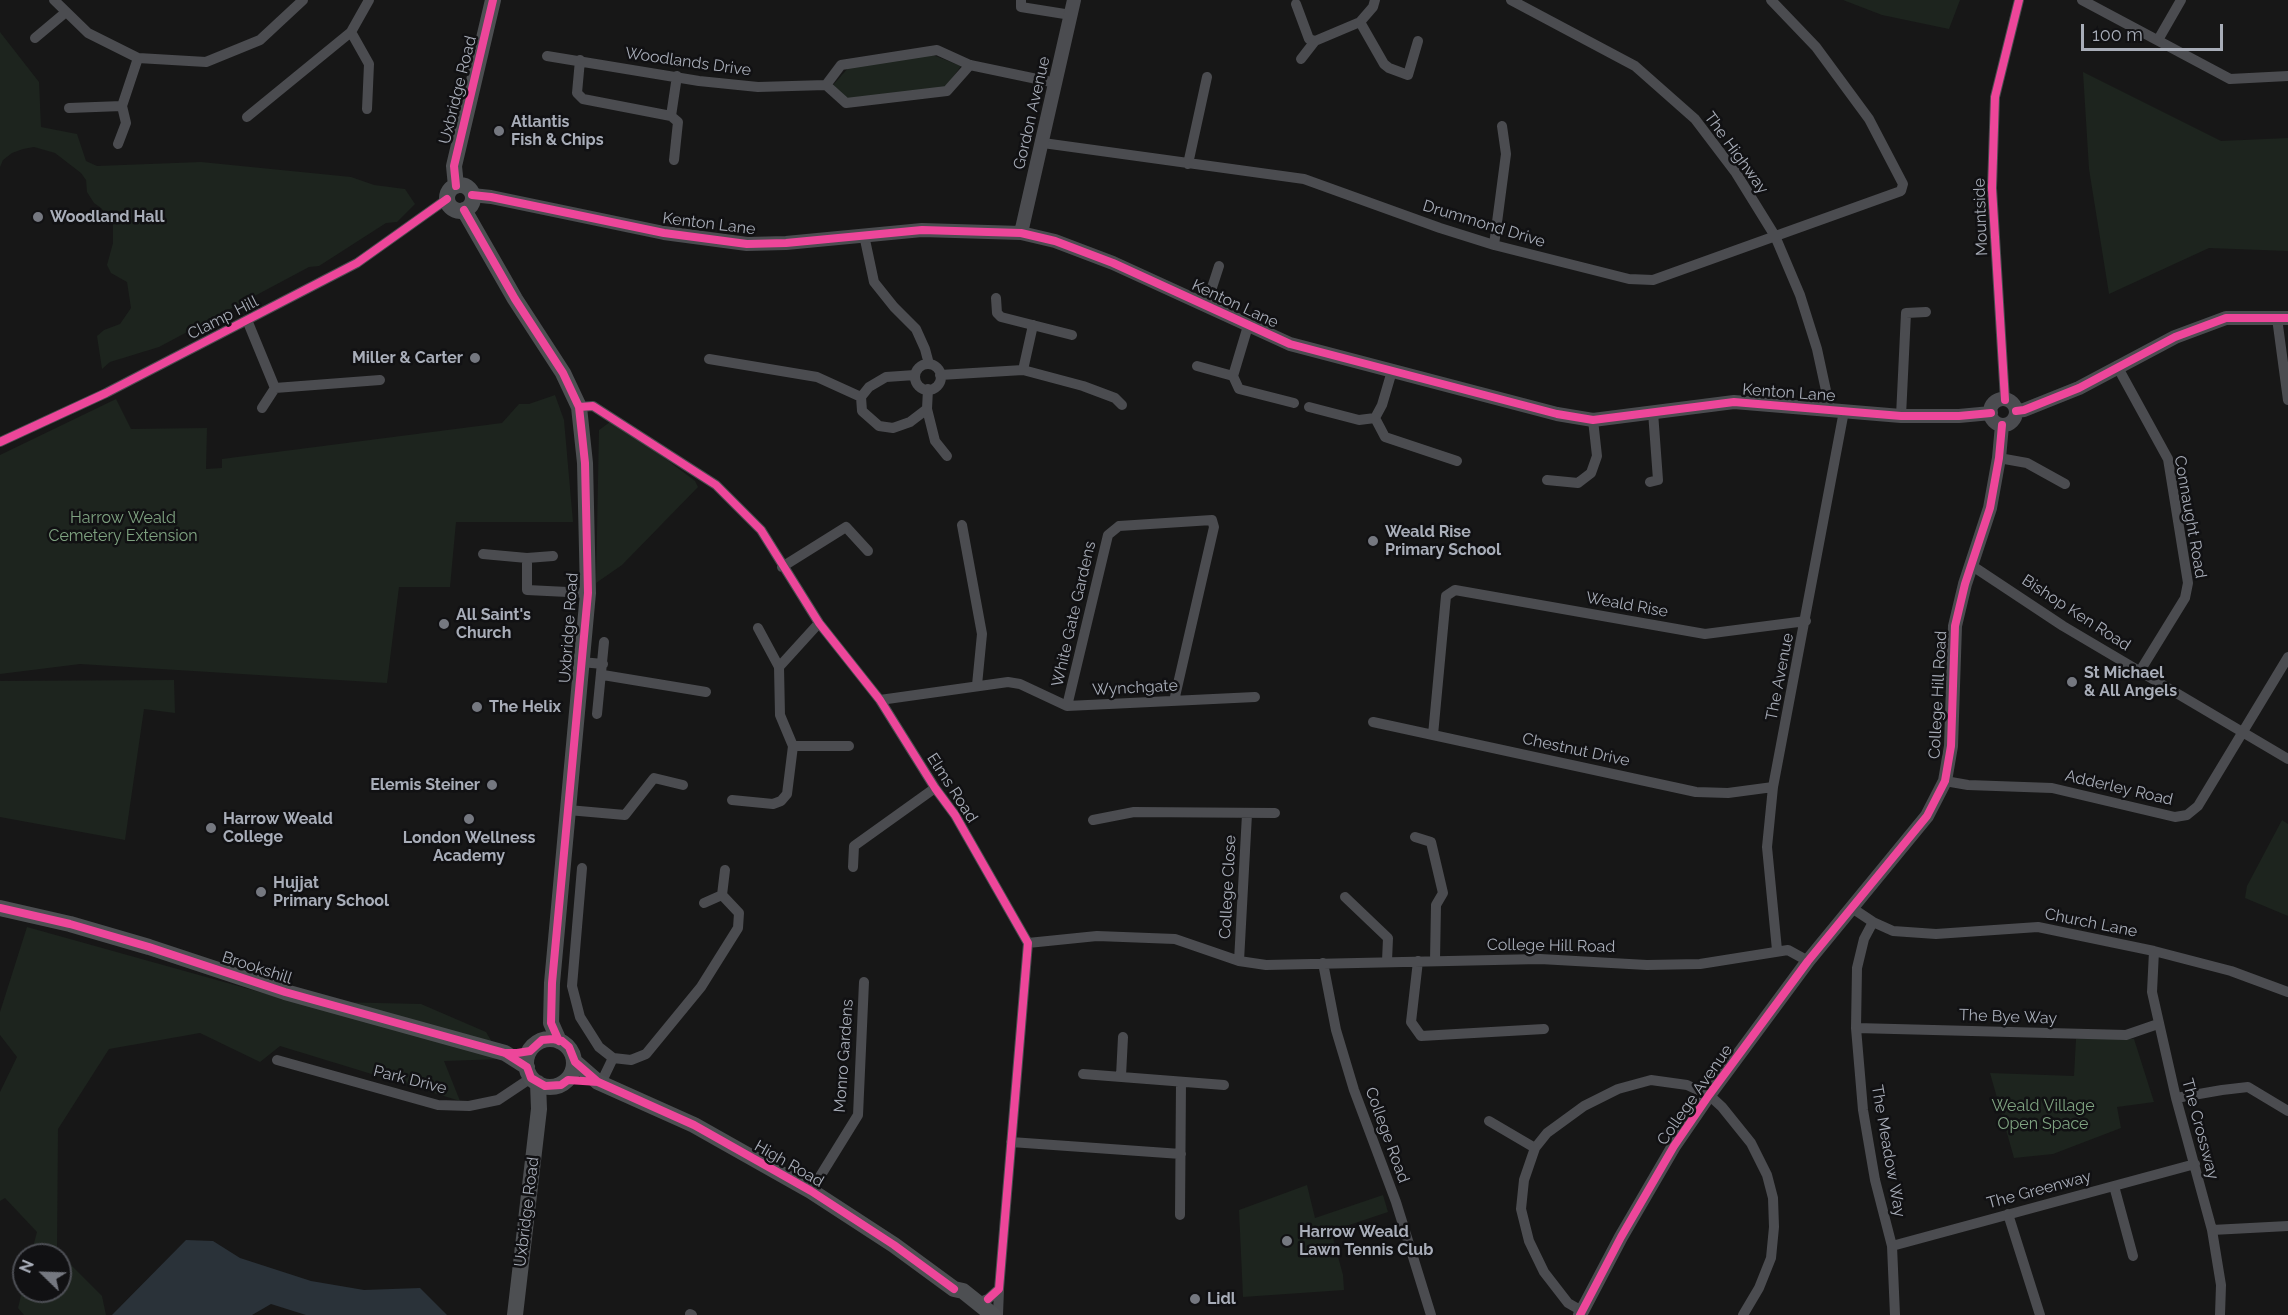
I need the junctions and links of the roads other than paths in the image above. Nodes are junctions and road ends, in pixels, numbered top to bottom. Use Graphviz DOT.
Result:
graph roads {
  1 [pos="54,0"];
  2 [pos="303,0"];
  3 [pos="369,0"];
  4 [pos="493,0"];
  5 [pos="1021,0"];
  6 [pos="1074,0"];
  7 [pos="1375,0"];
  8 [pos="1510,0"];
  9 [pos="1772,0"];
  10 [pos="2019,0"];
  11 [pos="2082,0"];
  12 [pos="2181,0"];
  13 [pos="1296,4"];
  14 [pos="66,12"];
  15 [pos="1071,15"];
  16 [pos="1360,22"];
  17 [pos="351,32"];
  18 [pos="35,38"];
  19 [pos="2158,40"];
  20 [pos="1315,41"];
  21 [pos="1418,41"];
  22 [pos="547,56"];
  23 [pos="138,58"];
  24 [pos="1301,59"];
  25 [pos="580,60"];
  26 [pos="970,65"];
  27 [pos="677,76"];
  28 [pos="2288,76"];
  29 [pos="1207,77"];
  30 [pos="1056,83"];
  31 [pos="826,85"];
  32 [pos="122,106"];
  33 [pos="69,108"];
  34 [pos="367,109"];
  35 [pos="671,116"];
  36 [pos="247,117"];
  37 [pos="1502,126"];
  38 [pos="1043,143"];
  39 [pos="118,144"];
  40 [pos="674,160"];
  41 [pos="1188,164"];
  42 [pos="452,193"];
  43 [pos="468,203"];
  44 [pos="1022,233"];
  45 [pos="864,235"];
  46 [pos="1775,236"];
  47 [pos="1494,245"];
  48 [pos="1219,266"];
  49 [pos="996,298"];
  50 [pos="1206,306"];
  51 [pos="1926,312"];
  52 [pos="2283,318"];
  53 [pos="248,320"];
  54 [pos="1032,325"];
  55 [pos="1248,326"];
  56 [pos="1072,335"];
  57 [pos="709,359"];
  58 [pos="929,364"];
  59 [pos="1197,366"];
  60 [pos="2117,366"];
  61 [pos="1023,370"];
  62 [pos="1392,371"];
  63 [pos="915,375"];
  64 [pos="940,375"];
  65 [pos="1233,376"];
  66 [pos="380,380"];
  67 [pos="275,388"];
  68 [pos="928,389"];
  69 [pos="861,398"];
  70 [pos="2005,400"];
  71 [pos="2288,400"];
  72 [pos="1294,403"];
  73 [pos="1122,405"];
  74 [pos="579,407"];
  75 [pos="1309,407"];
  76 [pos="262,408"];
  77 [pos="927,409"];
  78 [pos="1837,410"];
  79 [pos="2016,411"];
  80 [pos="1653,412"];
  81 [pos="1990,413"];
  82 [pos="1901,416"];
  83 [pos="1375,418"];
  84 [pos="1593,420"];
  85 [pos="2002,425"];
  86 [pos="0,442"];
  87 [pos="947,456"];
  88 [pos="2000,458"];
  89 [pos="1457,461"];
  90 [pos="1547,480"];
  91 [pos="1650,482"];
  92 [pos="2065,484"];
  93 [pos="962,525"];
  94 [pos="868,552"];
  95 [pos="483,554"];
  96 [pos="553,556"];
  97 [pos="527,558"];
  98 [pos="1971,565"];
  99 [pos="782,567"];
  100 [pos="588,593"];
  101 [pos="1806,621"];
  102 [pos="819,623"];
  103 [pos="758,628"];
  104 [pos="604,642"];
  105 [pos="2288,657"];
  106 [pos="581,662"];
  107 [pos="779,667"];
  108 [pos="603,670"];
  109 [pos="2140,671"];
  110 [pos="977,685"];
  111 [pos="706,692"];
  112 [pos="1254,697"];
  113 [pos="880,700"];
  114 [pos="1174,701"];
  115 [pos="1067,706"];
  116 [pos="597,714"];
  117 [pos="1373,722"];
  118 [pos="2243,733"];
  119 [pos="1433,735"];
  120 [pos="793,746"];
  121 [pos="849,746"];
  122 [pos="2288,759"];
  123 [pos="1945,781"];
  124 [pos="683,785"];
  125 [pos="1773,787"];
  126 [pos="935,788"];
  127 [pos="732,800"];
  128 [pos="567,810"];
  129 [pos="1275,813"];
  130 [pos="1247,814"];
  131 [pos="1093,820"];
  132 [pos="1415,837"];
  133 [pos="853,867"];
  134 [pos="725,870"];
  135 [pos="561,878"];
  136 [pos="722,896"];
  137 [pos="1345,897"];
  138 [pos="704,903"];
  139 [pos="1852,908"];
  140 [pos="0,909"];
  141 [pos="1873,922"];
  142 [pos="1028,943"];
  143 [pos="1777,950"];
  144 [pos="2154,951"];
  145 [pos="1435,960"];
  146 [pos="1239,961"];
  147 [pos="1387,961"];
  148 [pos="1418,961"];
  149 [pos="1808,961"];
  150 [pos="1323,963"];
  151 [pos="864,982"];
  152 [pos="2288,992"];
  153 [pos="2158,1024"];
  154 [pos="1856,1028"];
  155 [pos="1544,1029"];
  156 [pos="1123,1036"];
  157 [pos="612,1058"];
  158 [pos="277,1060"];
  159 [pos="575,1062"];
  160 [pos="543,1066"];
  161 [pos="1083,1074"];
  162 [pos="1121,1076"];
  163 [pos="1181,1082"];
  164 [pos="600,1083"];
  165 [pos="1224,1085"];
  166 [pos="1709,1095"];
  167 [pos="2176,1098"];
  168 [pos="2288,1111"];
  169 [pos="1489,1121"];
  170 [pos="1011,1142"];
  171 [pos="1535,1148"];
  172 [pos="1181,1154"];
  173 [pos="2195,1164"];
  174 [pos="2114,1186"];
  175 [pos="811,1191"];
  176 [pos="2008,1214"];
  177 [pos="1180,1215"];
  178 [pos="2288,1227"];
  179 [pos="2212,1230"];
  180 [pos="1892,1246"];
  181 [pos="2133,1256"];
  182 [pos="999,1289"];
  183 [pos="979,1312"];
  184 [pos="1581,1313"];
  185 [pos="514,1315"];
  186 [pos="993,1315"];
  187 [pos="998,1315"];
  188 [pos="1431,1315"];
  189 [pos="1744,1315"];
  190 [pos="1895,1315"];
  191 [pos="2040,1315"];
  192 [pos="2220,1315"];
  1 -- 14 [label="street"];
  2 -- 23 [label="street"];
  3 -- 17 [label="street"];
  4 -- 42 [label="main road, Uxbridge Road"];
  5 -- 15 [label="street"];
  6 -- 15 [label="street, Gordon Avenue"];
  7 -- 16 [label="street"];
  8 -- 46 [label="street, The Highway"];
  9 -- 46 [label="street, Drummond Drive"];
  10 -- 70 [label="street, Mountside"];
  11 -- 19 [label="street"];
  12 -- 19 [label="street"];
  13 -- 20 [label="street"];
  14 -- 18 [label="street"];
  14 -- 23 [label="street"];
  15 -- 30 [label="street, Gordon Avenue"];
  16 -- 20 [label="street"];
  16 -- 21 [label="street"];
  17 -- 34 [label="street"];
  17 -- 36 [label="street"];
  19 -- 28 [label="street"];
  20 -- 24 [label="street"];
  22 -- 25 [label="street, Woodlands Drive"];
  23 -- 32 [label="street"];
  25 -- 27 [label="street, Woodlands Drive"];
  25 -- 35 [label="street"];
  26 -- 30 [label="street"];
  26 -- 31 [label="street"];
  26 -- 31 [label="street"];
  27 -- 31 [label="street, Woodlands Drive"];
  27 -- 35 [label="street"];
  29 -- 41 [label="street"];
  30 -- 38 [label="street, Gordon Avenue"];
  32 -- 33 [label="street"];
  32 -- 39 [label="street"];
  35 -- 40 [label="street"];
  37 -- 47 [label="street"];
  38 -- 41 [label="street, Drummond Drive"];
  38 -- 44 [label="street, Gordon Avenue"];
  41 -- 47 [label="street, Drummond Drive"];
  42 -- 43 [label="main road"];
  42 -- 43 [label="main road"];
  42 -- 53 [label="street, Clamp Hill"];
  43 -- 45 [label="street, Kenton Lane"];
  43 -- 74 [label="main road, Uxbridge Road"];
  44 -- 45 [label="street, Kenton Lane"];
  44 -- 50 [label="street, Kenton Lane"];
  45 -- 58 [label="street"];
  46 -- 47 [label="street, Drummond Drive"];
  46 -- 78 [label="street, The Highway"];
  48 -- 50 [label="street"];
  49 -- 54 [label="street"];
  50 -- 55 [label="street, Kenton Lane"];
  51 -- 82 [label="street"];
  52 -- 60 [label="street"];
  52 -- 71 [label="street"];
  53 -- 67 [label="street"];
  53 -- 86 [label="street, Clamp Hill"];
  54 -- 56 [label="street"];
  54 -- 61 [label="street"];
  55 -- 62 [label="street, Kenton Lane"];
  55 -- 65 [label="street"];
  57 -- 69 [label="street"];
  58 -- 63 [label="street"];
  58 -- 64 [label="street"];
  59 -- 65 [label="street"];
  60 -- 79 [label="street"];
  60 -- 109 [label="street, Connaught Road"];
  61 -- 64 [label="street"];
  61 -- 73 [label="street"];
  62 -- 83 [label="street"];
  62 -- 84 [label="street, Kenton Lane"];
  63 -- 68 [label="street"];
  63 -- 69 [label="street"];
  64 -- 68 [label="street"];
  65 -- 72 [label="street"];
  66 -- 67 [label="street"];
  67 -- 76 [label="street"];
  68 -- 77 [label="street"];
  69 -- 77 [label="street"];
  70 -- 79 [label="street"];
  70 -- 81 [label="street"];
  74 -- 99 [label="street, Elms Road"];
  74 -- 100 [label="main road, Uxbridge Road"];
  75 -- 83 [label="street"];
  77 -- 87 [label="street"];
  78 -- 80 [label="street, Kenton Lane"];
  78 -- 82 [label="street, Kenton Lane"];
  78 -- 101 [label="street, The Avenue"];
  79 -- 85 [label="street"];
  80 -- 84 [label="street, Kenton Lane"];
  80 -- 91 [label="street"];
  81 -- 82 [label="street, Kenton Lane"];
  81 -- 85 [label="street"];
  83 -- 89 [label="street"];
  84 -- 90 [label="street"];
  85 -- 88 [label="street, College Hill Road"];
  88 -- 92 [label="street"];
  88 -- 98 [label="street, College Hill Road"];
  93 -- 110 [label="street"];
  94 -- 99 [label="street"];
  95 -- 97 [label="street"];
  96 -- 97 [label="street"];
  97 -- 100 [label="street"];
  98 -- 109 [label="street, Bishop Ken Road"];
  98 -- 123 [label="street, College Hill Road"];
  99 -- 102 [label="street, Elms Road"];
  100 -- 106 [label="main road, Uxbridge Road"];
  101 -- 119 [label="street, Weald Rise"];
  101 -- 125 [label="street, The Avenue"];
  102 -- 107 [label="street"];
  102 -- 113 [label="street, Elms Road"];
  103 -- 107 [label="street"];
  104 -- 108 [label="street"];
  105 -- 118 [label="street"];
  106 -- 108 [label="street"];
  106 -- 128 [label="main road, Uxbridge Road"];
  107 -- 120 [label="street"];
  108 -- 111 [label="street"];
  108 -- 116 [label="street"];
  109 -- 118 [label="street, Bishop Ken Road"];
  110 -- 113 [label="street, Wynchgate"];
  110 -- 115 [label="street, Wynchgate"];
  112 -- 114 [label="street, Wynchgate"];
  113 -- 126 [label="street, Elms Road"];
  114 -- 115 [label="street, Wynchgate"];
  114 -- 115 [label="street, White Gate Gardens"];
  117 -- 119 [label="street, Chestnut Drive"];
  118 -- 122 [label="street, Bishop Ken Road"];
  118 -- 123 [label="street, Adderley Road"];
  119 -- 125 [label="street, Chestnut Drive"];
  120 -- 121 [label="street"];
  120 -- 127 [label="street"];
  123 -- 139 [label="street, College Hill Road"];
  124 -- 128 [label="street"];
  125 -- 143 [label="street, The Avenue"];
  126 -- 133 [label="street"];
  126 -- 142 [label="street, Elms Road"];
  128 -- 135 [label="main road, Uxbridge Road"];
  129 -- 130 [label="street, College Close"];
  130 -- 131 [label="street, College Close"];
  130 -- 146 [label="street, College Close"];
  132 -- 145 [label="street"];
  134 -- 136 [label="street"];
  135 -- 157 [label="street"];
  135 -- 160 [label="main road, Uxbridge Road"];
  136 -- 138 [label="street"];
  136 -- 157 [label="street"];
  137 -- 147 [label="street"];
  139 -- 141 [label="street, Church Lane"];
  139 -- 149 [label="street, College Hill Road"];
  140 -- 160 [label="main road, Brookshill"];
  141 -- 144 [label="street, Church Lane"];
  141 -- 154 [label="street, The Meadow Way"];
  142 -- 146 [label="street, College Hill Road"];
  142 -- 170 [label="street"];
  143 -- 145 [label="street, College Hill Road"];
  143 -- 149 [label="street, College Hill Road"];
  144 -- 152 [label="street, Church Lane"];
  144 -- 153 [label="street, The Crossway"];
  145 -- 148 [label="street, College Hill Road"];
  146 -- 150 [label="street, College Hill Road"];
  147 -- 148 [label="street, College Hill Road"];
  147 -- 150 [label="street, College Hill Road"];
  148 -- 155 [label="street"];
  149 -- 166 [label="street, College Avenue"];
  150 -- 188 [label="street, College Road"];
  151 -- 175 [label="street, Monro Gardens"];
  153 -- 154 [label="street, The Bye Way"];
  153 -- 167 [label="street, The Crossway"];
  154 -- 180 [label="street, The Meadow Way"];
  156 -- 162 [label="street"];
  157 -- 164 [label="street"];
  158 -- 160 [label="street, Park Drive"];
  159 -- 160 [label="main road"];
  159 -- 160 [label="main road, High Road"];
  159 -- 164 [label="main road, High Road"];
  160 -- 164 [label="main road, High Road"];
  160 -- 185 [label="main road, Uxbridge Road"];
  161 -- 162 [label="street"];
  162 -- 163 [label="street"];
  163 -- 165 [label="street"];
  163 -- 172 [label="street"];
  164 -- 175 [label="main road, High Road"];
  166 -- 171 [label="street"];
  166 -- 184 [label="street, College Avenue"];
  166 -- 189 [label="street"];
  167 -- 168 [label="street"];
  167 -- 173 [label="street, The Crossway"];
  169 -- 171 [label="street"];
  170 -- 172 [label="street"];
  170 -- 182 [label="street"];
  171 -- 184 [label="street"];
  172 -- 177 [label="street"];
  173 -- 174 [label="street, The Greenway"];
  173 -- 179 [label="street, The Crossway"];
  174 -- 176 [label="street, The Greenway"];
  174 -- 181 [label="street"];
  175 -- 183 [label="main road, High Road"];
  176 -- 180 [label="street, The Greenway"];
  176 -- 191 [label="street"];
  178 -- 179 [label="street"];
  179 -- 192 [label="street, The Crossway"];
  180 -- 190 [label="street, The Meadow Way"];
  182 -- 183 [label="street"];
  182 -- 187 [label="street"];
  183 -- 186 [label="main road, High Road"];
}
